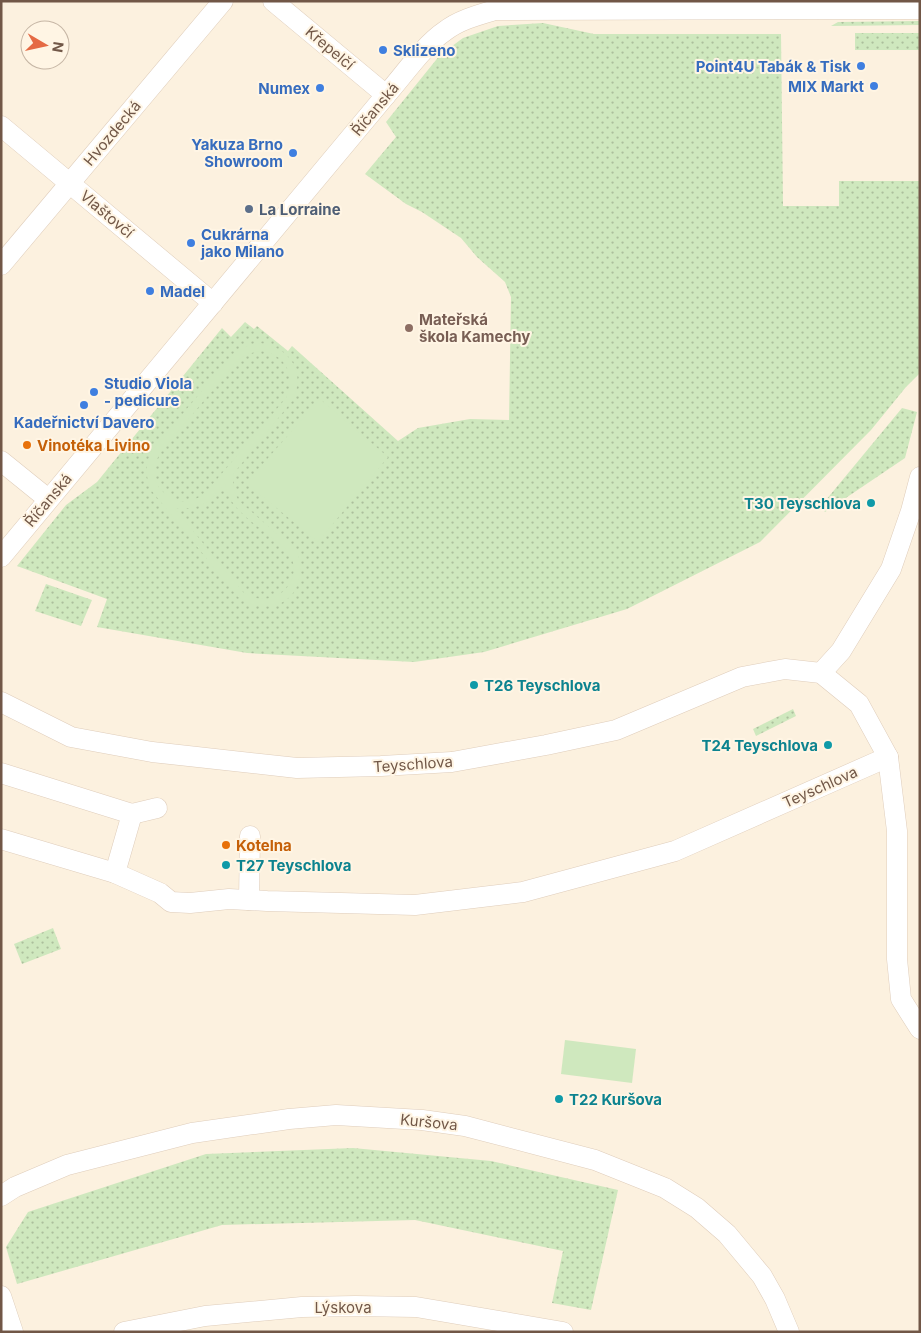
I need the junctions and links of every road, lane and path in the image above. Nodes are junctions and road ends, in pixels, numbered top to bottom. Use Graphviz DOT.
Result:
graph roads {
  1 [pos="223,1"];
  2 [pos="273,1"];
  3 [pos="525,5"];
  4 [pos="811,5"];
  5 [pos="920,9"];
  6 [pos="386,95"];
  7 [pos="1,126"];
  8 [pos="70,183"];
  9 [pos="1,265"];
  10 [pos="212,303"];
  11 [pos="1,461"];
  12 [pos="920,477"];
  13 [pos="48,499"];
  14 [pos="1,557"];
  15 [pos="821,674"];
  16 [pos="1,702"];
  17 [pos="888,757"];
  18 [pos="1,773"];
  19 [pos="156,808"];
  20 [pos="132,814"];
  21 [pos="250,836"];
  22 [pos="1,838"];
  23 [pos="115,873"];
  24 [pos="249,900"];
  25 [pos="920,1029"];
  26 [pos="1,1196"];
  27 [pos="1,1296"];
  28 [pos="13,1332"];
  29 [pos="124,1332"];
  30 [pos="563,1332"];
  31 [pos="788,1332"];
  1 -- 8 [label="street, Hvozdecká"];
  2 -- 6 [label="street, Křepelčí"];
  3 -- 4 [label="street, Říčanská"];
  3 -- 6 [label="street, Říčanská"];
  4 -- 5 [label="street, Říčanská"];
  6 -- 10 [label="street, Říčanská"];
  7 -- 8 [label="street, Vlaštovčí"];
  8 -- 9 [label="street, Hvozdecká"];
  8 -- 10 [label="street, Vlaštovčí"];
  10 -- 13 [label="street, Říčanská"];
  11 -- 13 [label="street"];
  12 -- 15 [label="street"];
  13 -- 14 [label="street, Říčanská"];
  15 -- 16 [label="street, Teyschlova"];
  15 -- 17 [label="street"];
  17 -- 24 [label="street, Teyschlova"];
  17 -- 25 [label="street"];
  18 -- 20 [label="street"];
  19 -- 20 [label="street"];
  20 -- 23 [label="street"];
  21 -- 24 [label="street"];
  22 -- 23 [label="street, Teyschlova"];
  23 -- 24 [label="street, Teyschlova"];
  26 -- 31 [label="street, Kuršova"];
  27 -- 28 [label="street"];
  29 -- 30 [label="street, Lýskova"];
}
